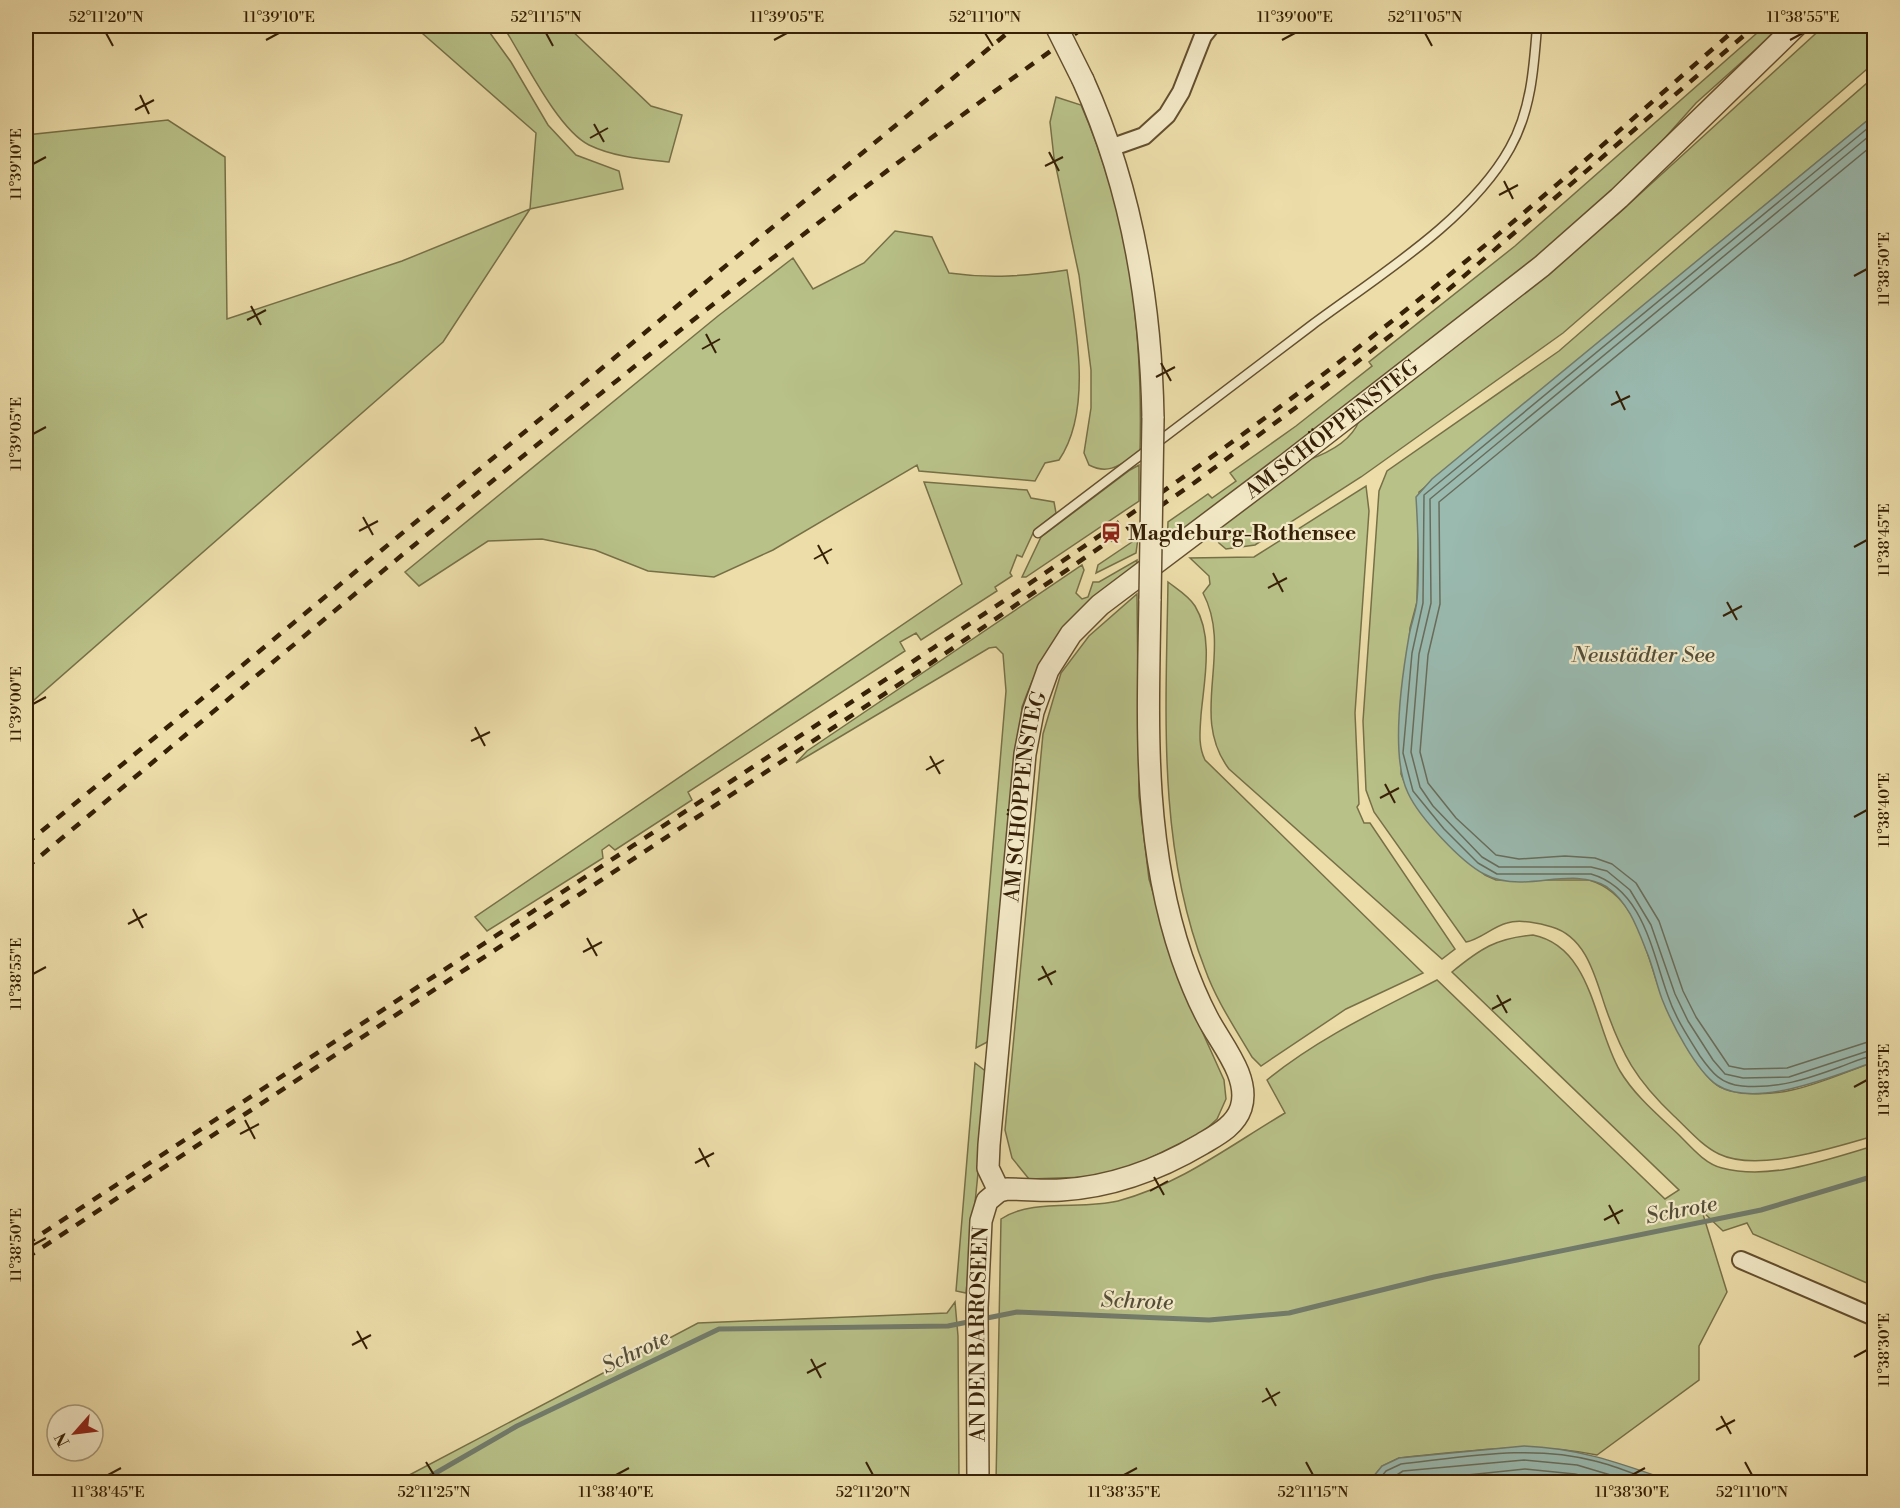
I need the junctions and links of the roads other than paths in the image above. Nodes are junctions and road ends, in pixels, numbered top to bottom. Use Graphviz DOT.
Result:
graph roads {
  1 [pos="1056,26"];
  2 [pos="1211,26"];
  3 [pos="1537,26"];
  4 [pos="1796,26"];
  5 [pos="1110,148"];
  6 [pos="1038,533"];
  7 [pos="999,1191"];
  8 [pos="1741,1260"];
  9 [pos="1875,1317"];
  10 [pos="978,1482"];
  1 -- 5 [label="street, bridge"];
  2 -- 5 [label="street"];
  3 -- 6 [label="lane"];
  4 -- 7 [label="street, AM SCHÖPPENSTEG"];
  5 -- 7 [label="street, bridge"];
  7 -- 10 [label="street, AN DEN BARROSEEN"];
  8 -- 9 [label="street"];
}
